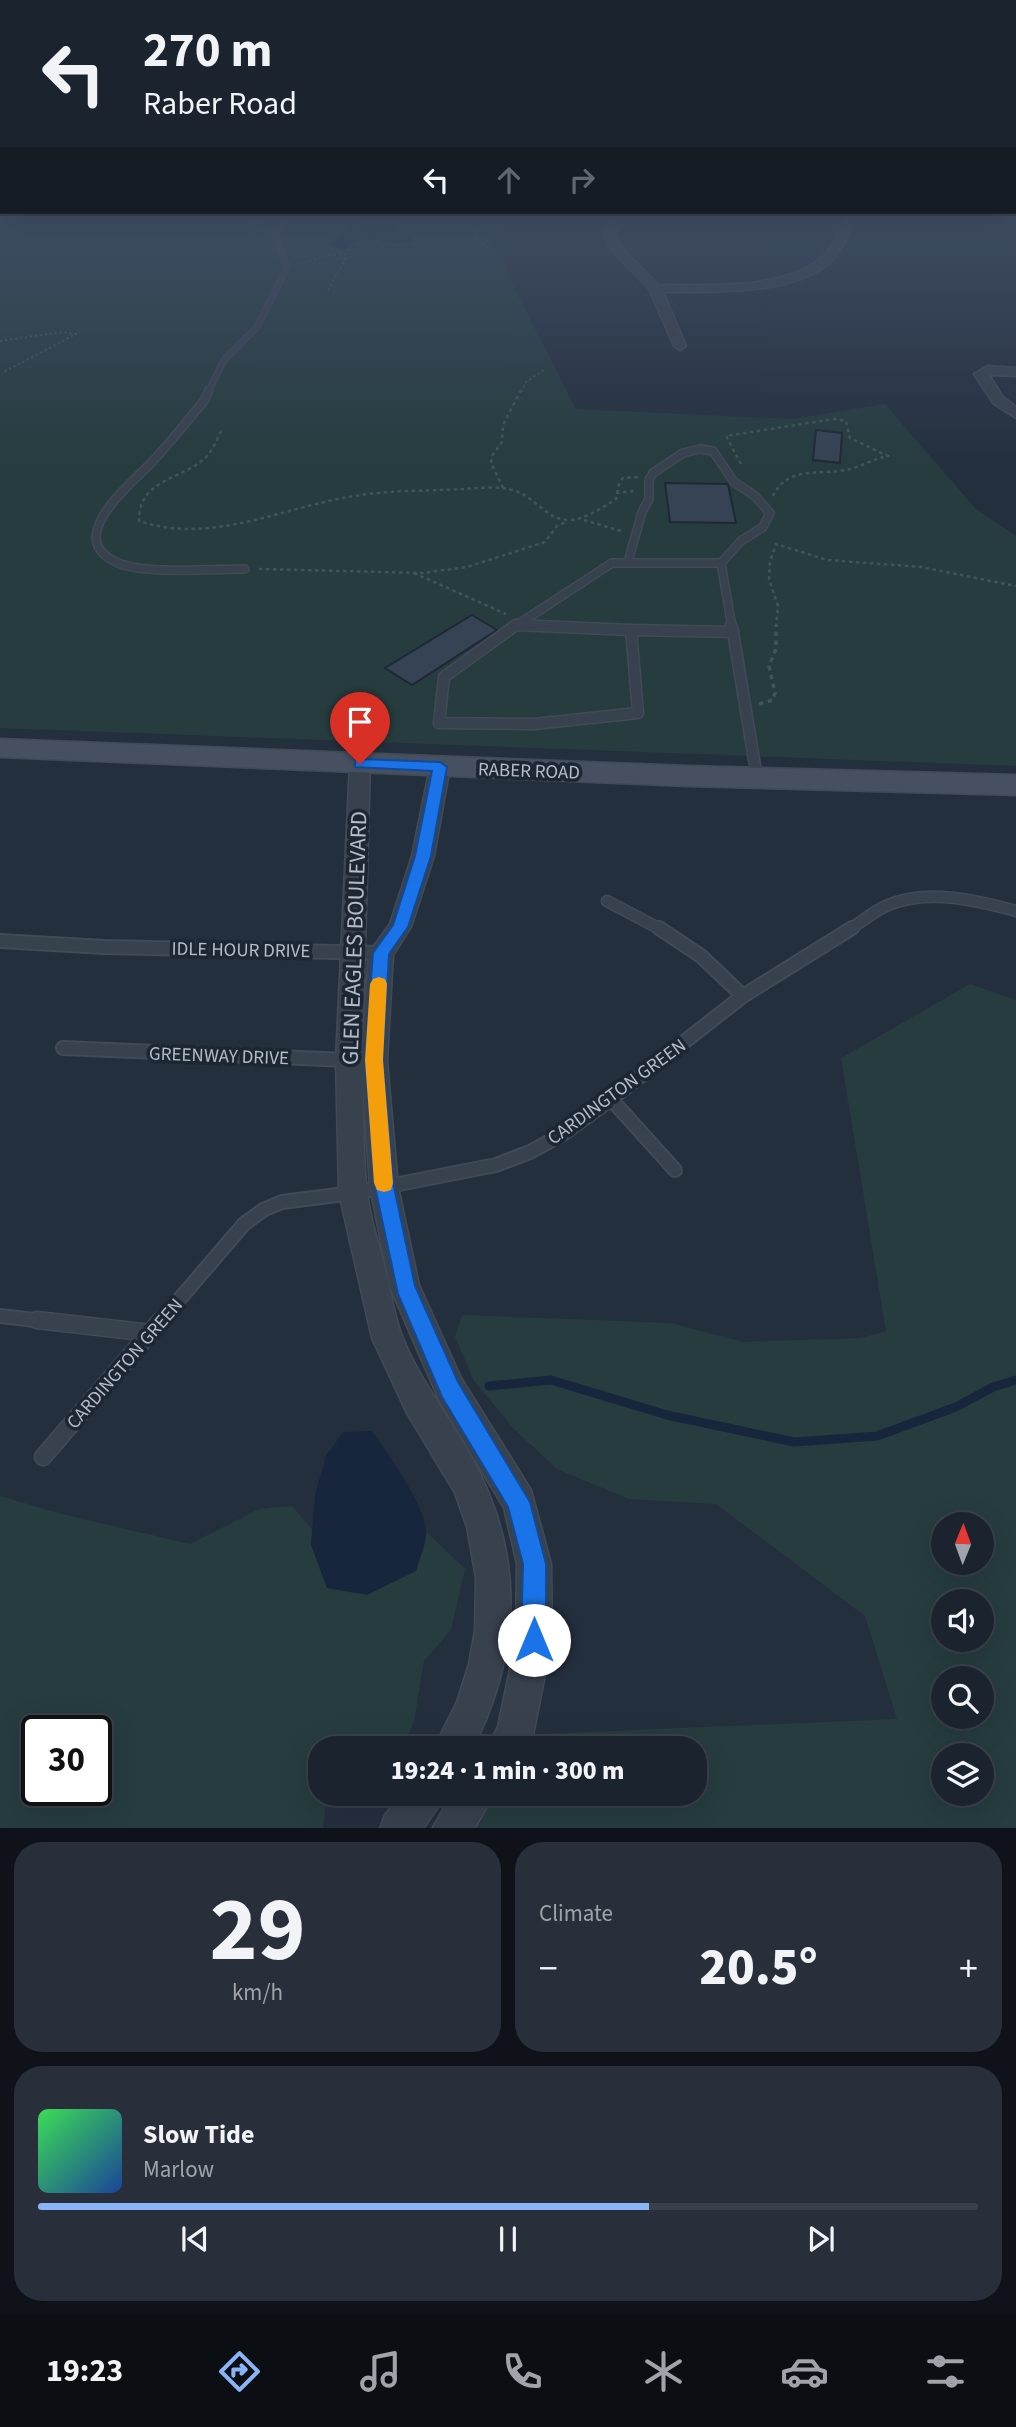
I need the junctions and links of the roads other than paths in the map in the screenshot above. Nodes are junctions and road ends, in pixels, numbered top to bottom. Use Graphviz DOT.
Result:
graph roads {
  1 [pos="273,295"];
  2 [pos="658,295"];
  3 [pos="680,346"];
  4 [pos="1016,372"];
  5 [pos="1016,414"];
  6 [pos="628,562"];
  7 [pos="721,563"];
  8 [pos="245,569"];
  9 [pos="516,625"];
  10 [pos="632,630"];
  11 [pos="734,632"];
  12 [pos="0,748"];
  13 [pos="360,764"];
  14 [pos="440,767"];
  15 [pos="757,778"];
  16 [pos="1016,785"];
  17 [pos="607,901"];
  18 [pos="1016,911"];
  19 [pos="0,941"];
  20 [pos="367,952"];
  21 [pos="743,996"];
  22 [pos="64,1048"];
  23 [pos="362,1060"];
  24 [pos="611,1099"];
  25 [pos="675,1170"];
  26 [pos="384,1187"];
  27 [pos="353,1193"];
  28 [pos="0,1316"];
  29 [pos="150,1333"];
  30 [pos="43,1457"];
  31 [pos="459,1736"];
  32 [pos="514,1736"];
  33 [pos="416,1806"];
  34 [pos="467,1806"];
  35 [pos="400,1828"];
  36 [pos="452,1828"];
  1 -- 8 [label="lane"];
  2 -- 3 [label="street"];
  4 -- 5 [label="street"];
  6 -- 7 [label="lane"];
  6 -- 7 [label="lane"];
  6 -- 9 [label="lane"];
  7 -- 11 [label="lane"];
  9 -- 10 [label="lane"];
  9 -- 10 [label="lane"];
  10 -- 11 [label="lane"];
  11 -- 15 [label="lane"];
  12 -- 13 [label="street, RABER ROAD"];
  13 -- 14 [label="street, RABER ROAD"];
  13 -- 20 [label="street, GLEN EAGLES BOULEVARD"];
  14 -- 15 [label="street, RABER ROAD"];
  14 -- 20 [label="street, GLEN EAGLES BOULEVARD"];
  15 -- 16 [label="street, RABER ROAD"];
  17 -- 21 [label="lane"];
  18 -- 21 [label="lane, CARDINGTON GREEN"];
  19 -- 20 [label="lane, IDLE HOUR DRIVE"];
  20 -- 23 [label="street, GLEN EAGLES BOULEVARD"];
  21 -- 24 [label="lane, CARDINGTON GREEN"];
  22 -- 23 [label="lane, GREENWAY DRIVE"];
  23 -- 26 [label="street, GLEN EAGLES BOULEVARD"];
  23 -- 27 [label="street, GLEN EAGLES BOULEVARD"];
  24 -- 25 [label="lane"];
  24 -- 26 [label="lane, CARDINGTON GREEN"];
  26 -- 27 [label="lane, CARDINGTON GREEN"];
  26 -- 32 [label="street, GLEN EAGLES BOULEVARD"];
  27 -- 29 [label="lane, CARDINGTON GREEN"];
  27 -- 31 [label="street, GLEN EAGLES BOULEVARD"];
  28 -- 29 [label="lane"];
  29 -- 30 [label="lane, CARDINGTON GREEN"];
  33 -- 35 [label="street"];
  34 -- 36 [label="street"];
}
